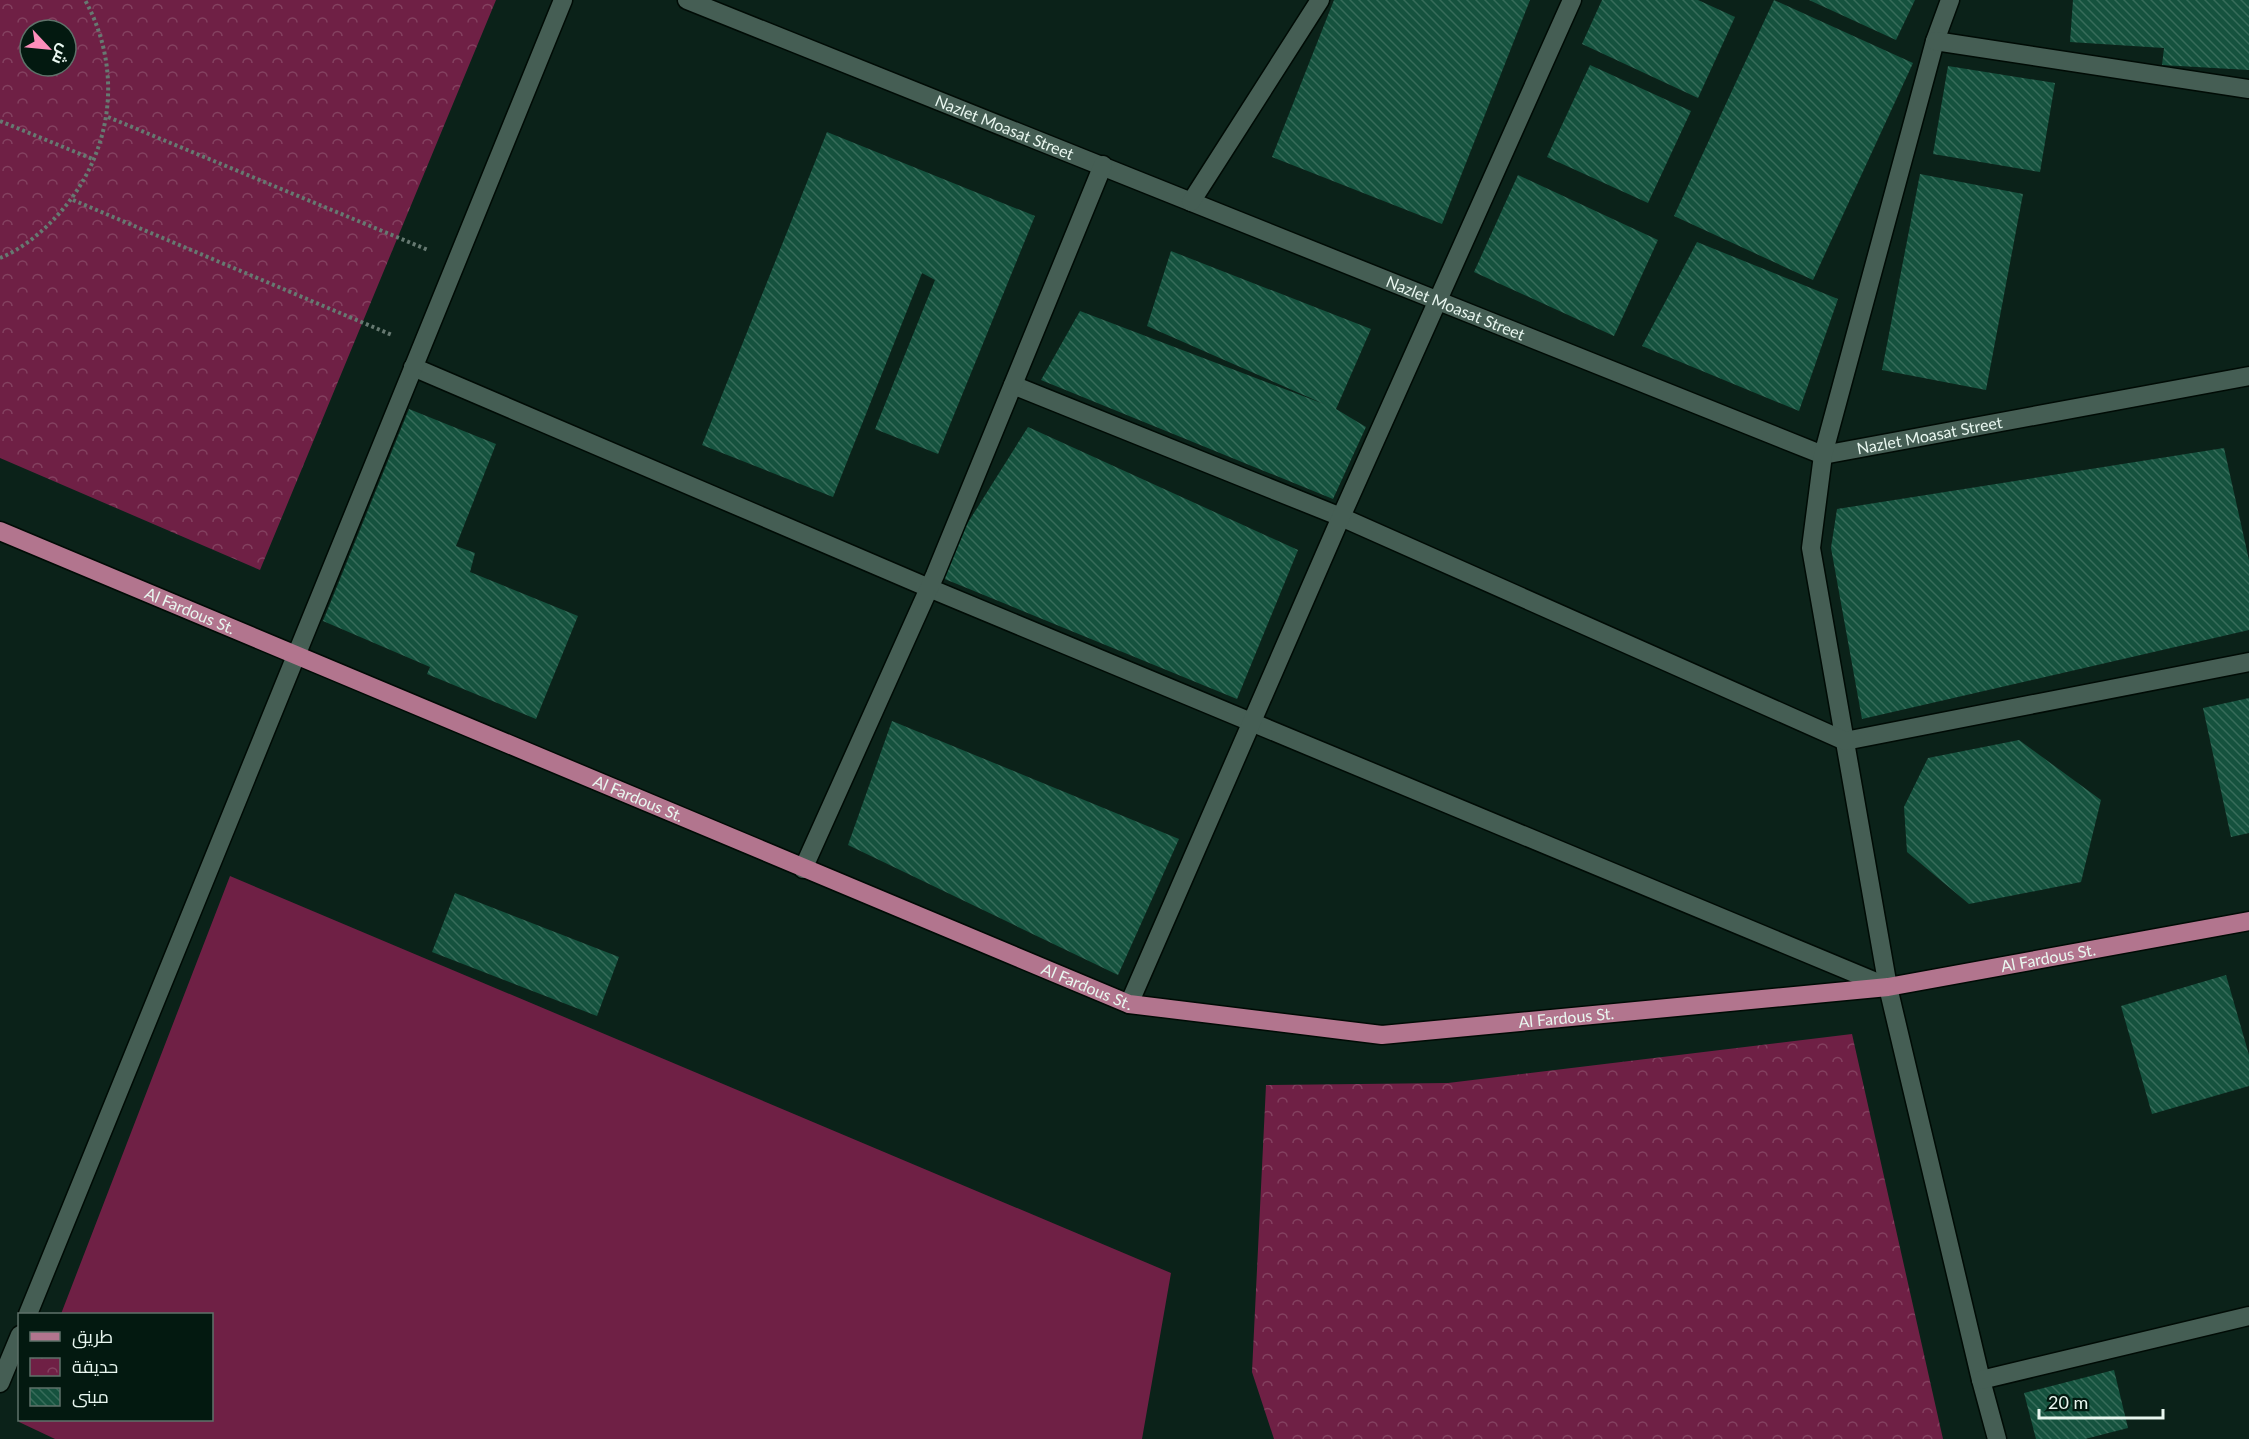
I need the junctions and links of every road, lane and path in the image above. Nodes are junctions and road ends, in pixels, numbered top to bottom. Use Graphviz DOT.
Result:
graph roads {
  1 [pos="86,0"];
  2 [pos="563,0"];
  3 [pos="687,0"];
  4 [pos="1320,0"];
  5 [pos="1572,0"];
  6 [pos="1950,0"];
  7 [pos="1935,41"];
  8 [pos="2249,89"];
  9 [pos="108,117"];
  10 [pos="0,121"];
  11 [pos="95,160"];
  12 [pos="1103,165"];
  13 [pos="73,200"];
  14 [pos="1191,202"];
  15 [pos="0,258"];
  16 [pos="456,262"];
  17 [pos="1438,300"];
  18 [pos="420,347"];
  19 [pos="413,367"];
  20 [pos="2249,377"];
  21 [pos="1013,385"];
  22 [pos="1822,455"];
  23 [pos="1341,517"];
  24 [pos="0,531"];
  25 [pos="929,588"];
  26 [pos="295,656"];
  27 [pos="2249,662"];
  28 [pos="1253,723"];
  29 [pos="1845,741"];
  30 [pos="803,869"];
  31 [pos="2249,921"];
  32 [pos="1888,987"];
  33 [pos="1130,1004"];
  34 [pos="28,1313"];
  35 [pos="2249,1316"];
  36 [pos="18,1340"];
  37 [pos="1981,1380"];
  38 [pos="0,1383"];
  39 [pos="1997,1439"];
  1 -- 9 [label="path"];
  2 -- 16 [label="street"];
  3 -- 12 [label="street, Nazlet Moasat Street"];
  4 -- 14 [label="street"];
  5 -- 17 [label="street"];
  6 -- 7 [label="street"];
  7 -- 8 [label="street"];
  7 -- 22 [label="street"];
  9 -- 11 [label="path"];
  9 -- 16 [label="path"];
  10 -- 11 [label="path"];
  11 -- 13 [label="path"];
  12 -- 14 [label="street, Nazlet Moasat Street"];
  12 -- 21 [label="street"];
  13 -- 15 [label="path"];
  13 -- 18 [label="path"];
  14 -- 17 [label="street, Nazlet Moasat Street"];
  16 -- 18 [label="street"];
  17 -- 22 [label="street, Nazlet Moasat Street"];
  17 -- 23 [label="street"];
  18 -- 19 [label="street"];
  19 -- 25 [label="street"];
  19 -- 26 [label="street"];
  20 -- 22 [label="street, Nazlet Moasat Street"];
  21 -- 23 [label="street"];
  21 -- 25 [label="street"];
  22 -- 29 [label="street"];
  23 -- 28 [label="street"];
  23 -- 29 [label="street"];
  24 -- 26 [label="main road, Al Fardous St."];
  25 -- 28 [label="street"];
  25 -- 30 [label="street"];
  26 -- 30 [label="main road, Al Fardous St."];
  26 -- 34 [label="street"];
  27 -- 29 [label="street"];
  28 -- 32 [label="street"];
  28 -- 33 [label="street"];
  29 -- 32 [label="street"];
  30 -- 33 [label="main road, Al Fardous St."];
  31 -- 32 [label="main road, Al Fardous St."];
  32 -- 33 [label="main road, Al Fardous St."];
  32 -- 37 [label="street"];
  35 -- 37 [label="street"];
  36 -- 38 [label="street"];
  37 -- 39 [label="street"];
}
